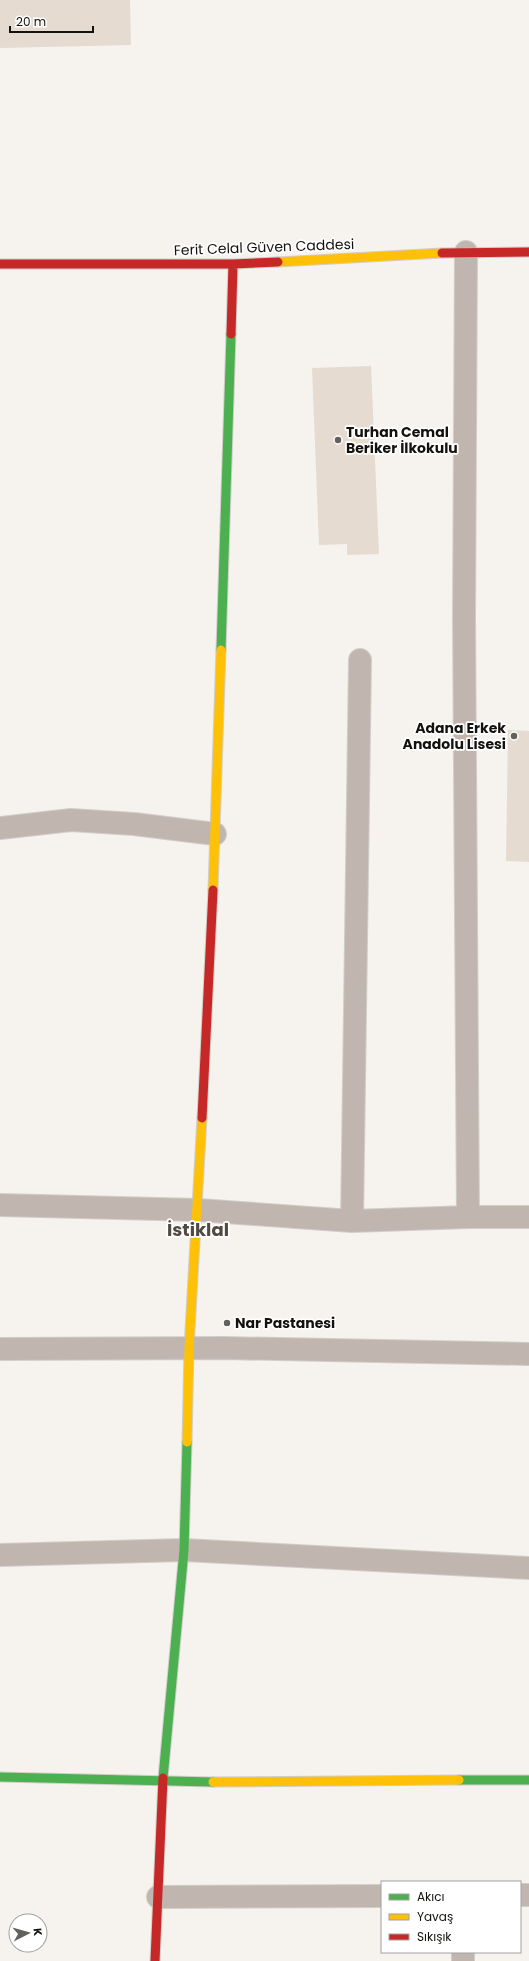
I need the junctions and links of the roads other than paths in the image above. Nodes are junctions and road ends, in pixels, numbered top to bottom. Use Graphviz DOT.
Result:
graph roads {
  1 [pos="466,252"];
  2 [pos="529,252"];
  3 [pos="0,264"];
  4 [pos="232,264"];
  5 [pos="360,660"];
  6 [pos="0,828"];
  7 [pos="215,834"];
  8 [pos="0,1205"];
  9 [pos="198,1210"];
  10 [pos="468,1217"];
  11 [pos="529,1217"];
  12 [pos="352,1221"];
  13 [pos="189,1348"];
  14 [pos="0,1349"];
  15 [pos="529,1354"];
  16 [pos="184,1550"];
  17 [pos="0,1555"];
  18 [pos="529,1568"];
  19 [pos="0,1777"];
  20 [pos="529,1780"];
  21 [pos="163,1782"];
  22 [pos="381,1896"];
  23 [pos="158,1897"];
  24 [pos="155,1961"];
  1 -- 2 [label="street, Ferit Celal Güven Caddesi"];
  1 -- 4 [label="street, Ferit Celal Güven Caddesi"];
  1 -- 10 [label="street"];
  3 -- 4 [label="street, Ferit Celal Güven Caddesi"];
  4 -- 7 [label="street"];
  5 -- 12 [label="street"];
  6 -- 7 [label="street"];
  7 -- 9 [label="street"];
  8 -- 9 [label="street"];
  9 -- 12 [label="street"];
  9 -- 13 [label="street"];
  10 -- 11 [label="street"];
  10 -- 12 [label="street"];
  13 -- 14 [label="street"];
  13 -- 15 [label="street"];
  13 -- 16 [label="street"];
  16 -- 17 [label="street"];
  16 -- 18 [label="street"];
  16 -- 21 [label="street"];
  19 -- 21 [label="street"];
  20 -- 21 [label="street"];
  21 -- 23 [label="street"];
  22 -- 23 [label="street"];
  23 -- 24 [label="street"];
}
